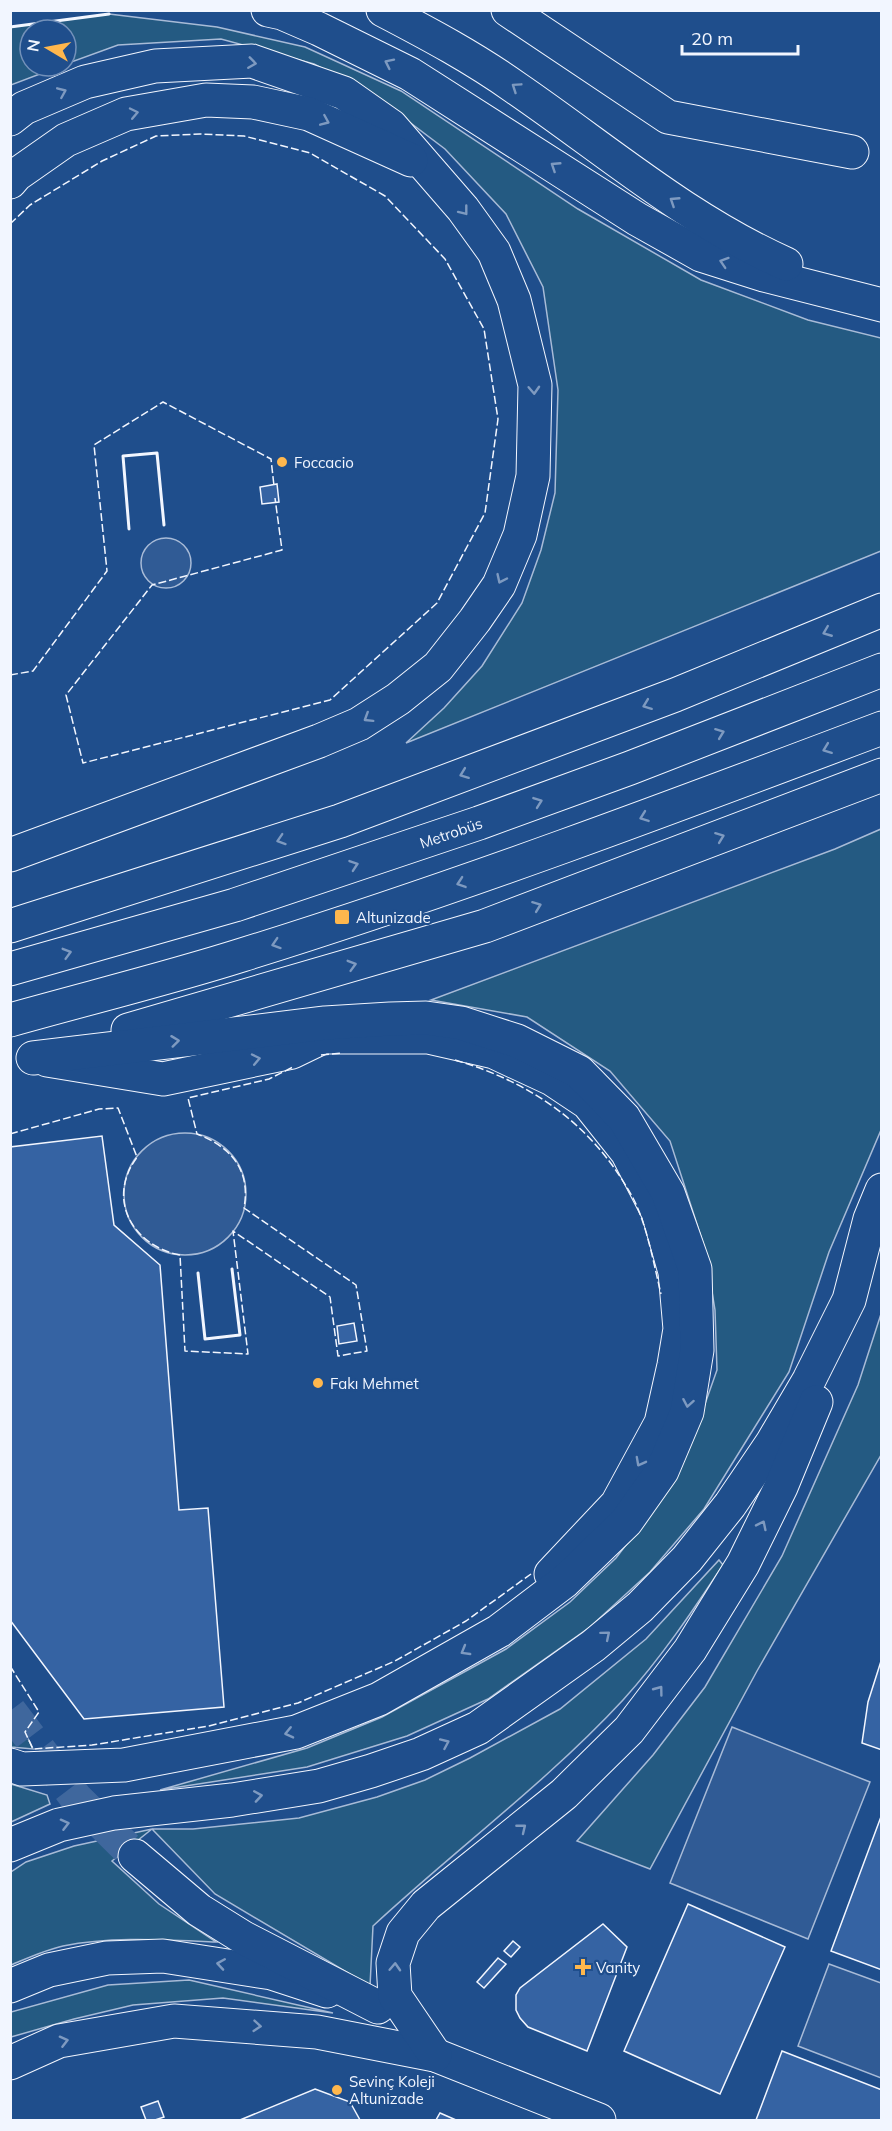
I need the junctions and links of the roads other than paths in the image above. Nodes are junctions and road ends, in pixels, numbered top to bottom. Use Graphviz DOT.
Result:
graph roads {
  1 [pos="268,10"];
  2 [pos="383,10"];
  3 [pos="508,10"];
  4 [pos="10,119"];
  5 [pos="852,152"];
  6 [pos="426,167"];
  7 [pos="10,182"];
  8 [pos="878,305"];
  9 [pos="882,610"];
  10 [pos="882,670"];
  11 [pos="882,728"];
  12 [pos="882,775"];
  13 [pos="10,855"];
  14 [pos="10,926"];
  15 [pos="10,969"];
  16 [pos="10,1020"];
  17 [pos="22,1061"];
  18 [pos="882,1190"];
  19 [pos="849,1299"];
  20 [pos="10,1766"];
  21 [pos="10,1845"];
  22 [pos="135,1856"];
  23 [pos="10,1986"];
  24 [pos="378,2007"];
  25 [pos="435,2055"];
  26 [pos="10,2063"];
  27 [pos="599,2121"];
  8 -- 1 [label="main road, one-way"];
  8 -- 2 [label="main road, one-way"];
  3 -- 5 [label="main road"];
  4 -- 6 [label="main road, one-way"];
  7 -- 6 [label="main road, one-way"];
  6 -- 13 [label="main road, one-way"];
  9 -- 14 [label="main road, one-way"];
  15 -- 10 [label="main road, Metrobüs, one-way"];
  11 -- 16 [label="main road, one-way"];
  17 -- 12 [label="main road, one-way"];
  17 -- 20 [label="main road, one-way"];
  18 -- 19 [label="main road"];
  21 -- 19 [label="main road, one-way"];
  25 -- 19 [label="main road, one-way"];
  22 -- 24 [label="main road"];
  24 -- 23 [label="main road, one-way"];
  24 -- 25 [label="main road"];
  26 -- 25 [label="main road, one-way"];
  25 -- 27 [label="main road"];
}
